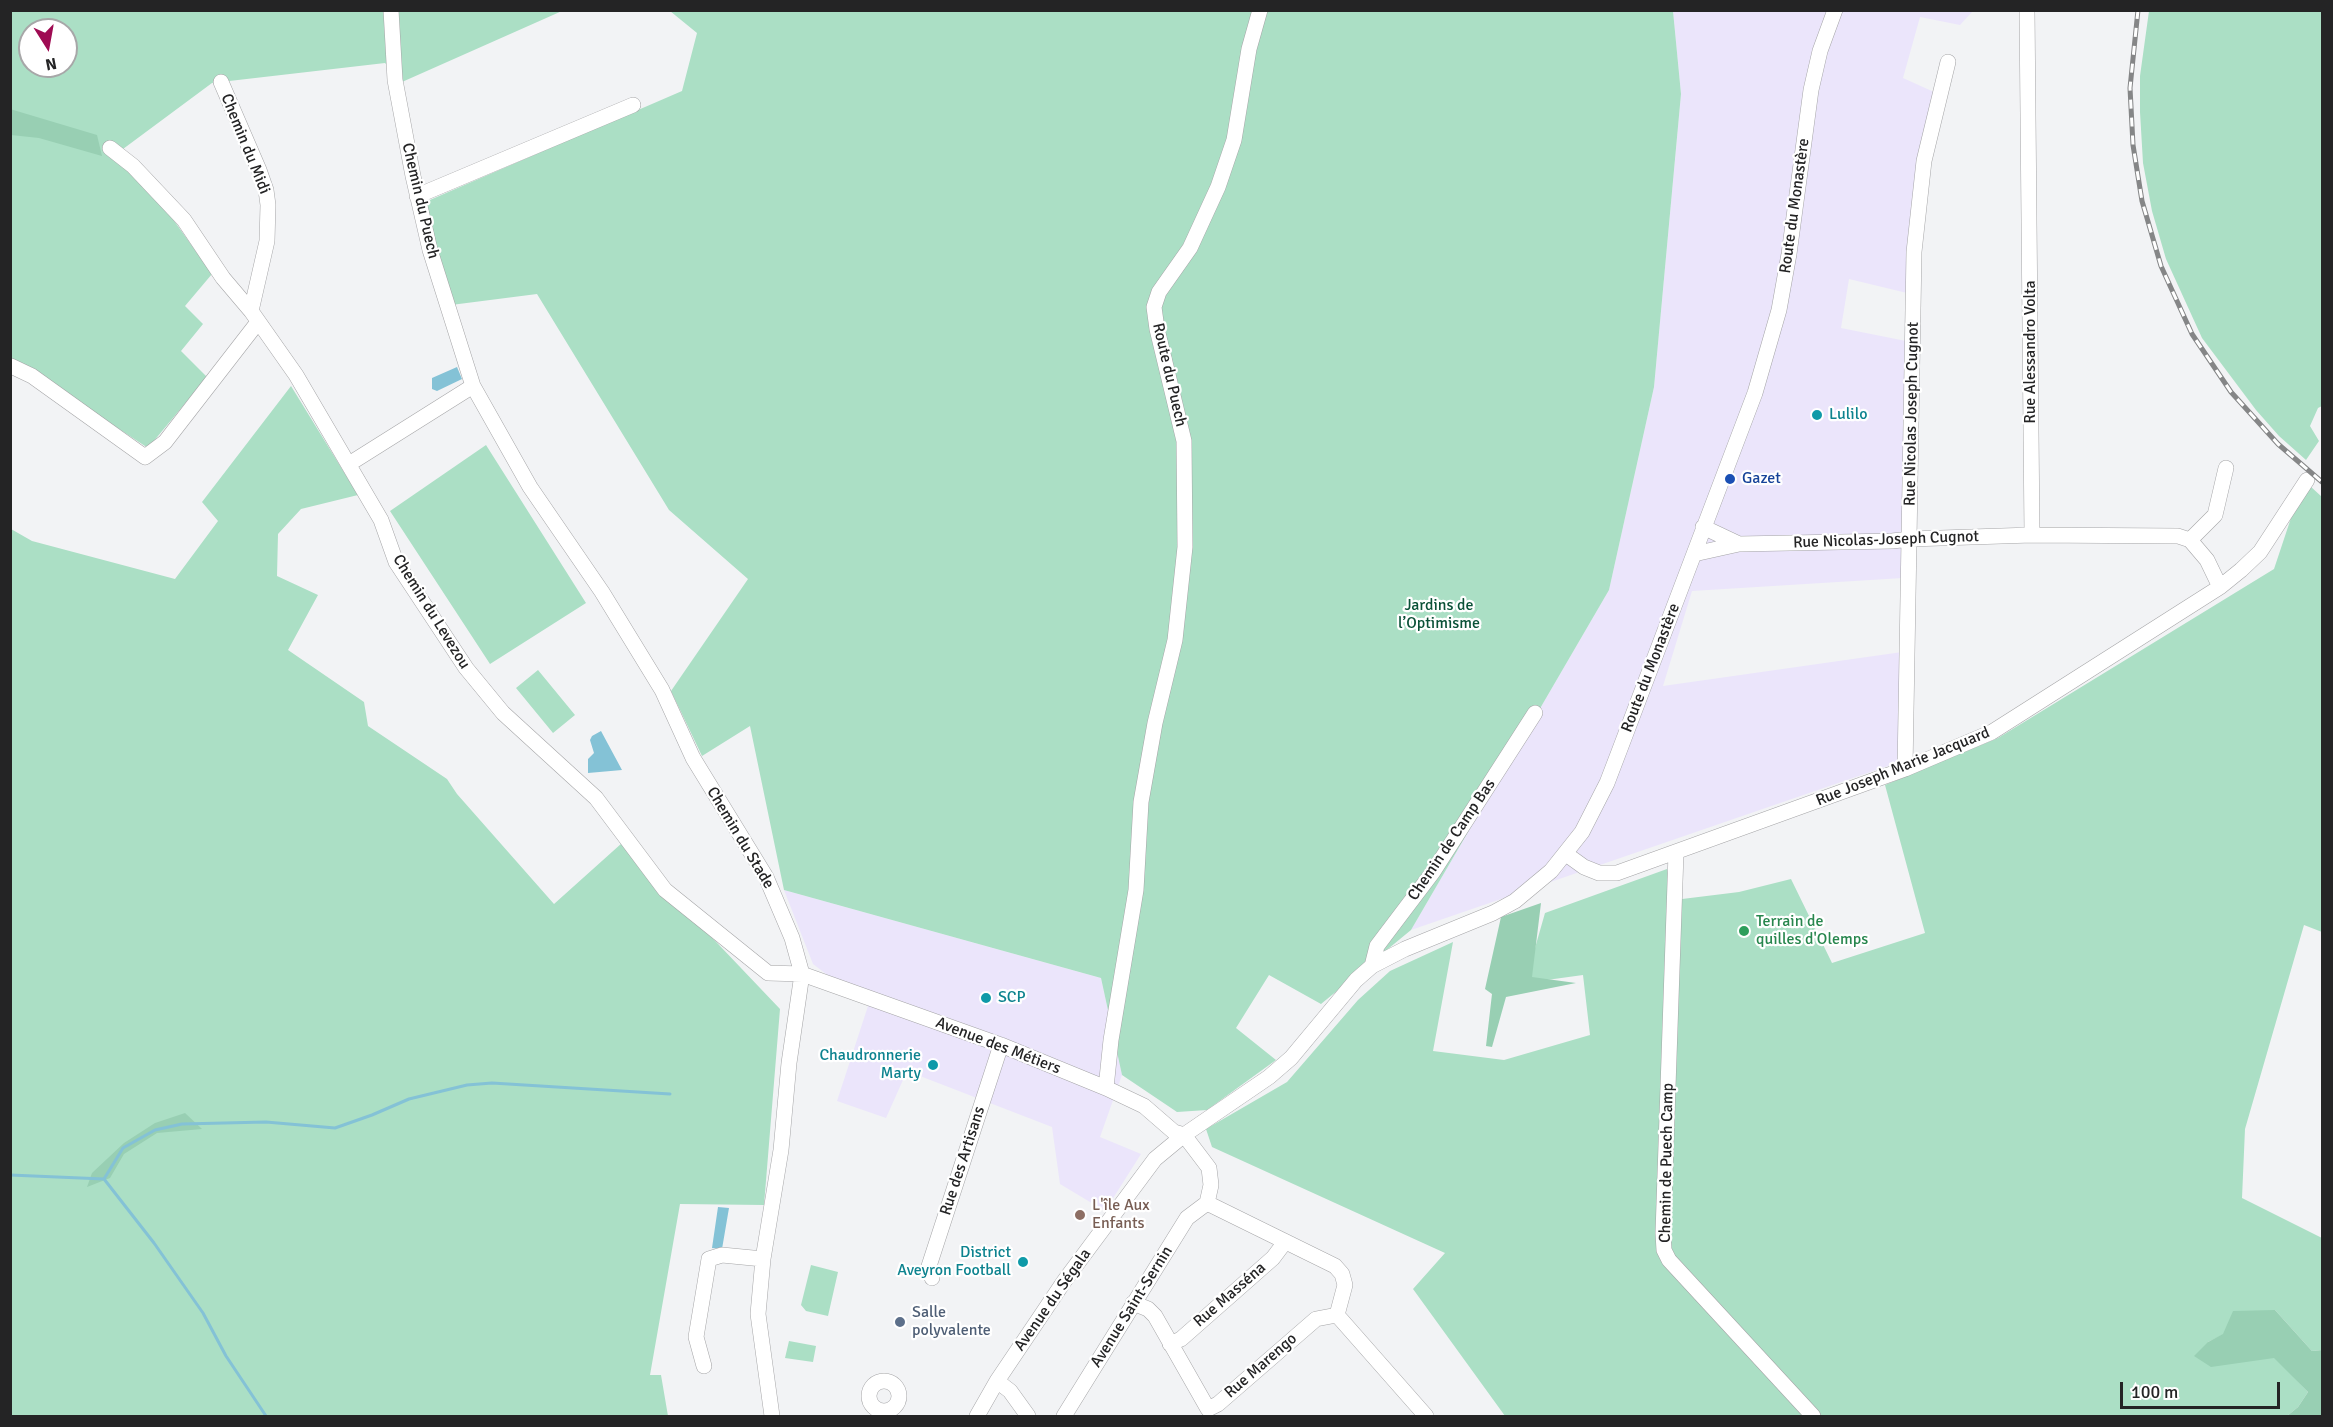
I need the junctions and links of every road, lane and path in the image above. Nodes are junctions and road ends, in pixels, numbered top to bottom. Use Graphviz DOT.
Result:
graph roads {
  1 [pos="391,10"];
  2 [pos="1260,10"];
  3 [pos="1835,10"];
  4 [pos="2027,10"];
  5 [pos="1948,62"];
  6 [pos="220,82"];
  7 [pos="633,105"];
  8 [pos="110,148"];
  9 [pos="417,196"];
  10 [pos="254,316"];
  11 [pos="10,366"];
  12 [pos="473,386"];
  13 [pos="349,464"];
  14 [pos="2226,468"];
  15 [pos="2307,480"];
  16 [pos="1704,527"];
  17 [pos="2032,535"];
  18 [pos="1910,539"];
  19 [pos="2190,540"];
  20 [pos="1739,544"];
  21 [pos="1694,554"];
  22 [pos="2220,587"];
  23 [pos="1534,713"];
  24 [pos="1905,769"];
  25 [pos="1676,853"];
  26 [pos="1566,854"];
  27 [pos="1372,966"];
  28 [pos="768,973"];
  29 [pos="802,974"];
  30 [pos="1001,1046"];
  31 [pos="1106,1088"];
  32 [pos="1184,1135"];
  33 [pos="1207,1203"];
  34 [pos="1285,1242"];
  35 [pos="763,1259"];
  36 [pos="932,1278"];
  37 [pos="1133,1302"];
  38 [pos="1337,1315"];
  39 [pos="1170,1344"];
  40 [pos="704,1366"];
  41 [pos="997,1381"];
  42 [pos="772,1416"];
  43 [pos="977,1416"];
  44 [pos="1028,1416"];
  45 [pos="1064,1416"];
  46 [pos="1426,1416"];
  47 [pos="1813,1416"];
  1 -- 9 [label="street, Chemin du Puech"];
  2 -- 31 [label="street, Route du Puech"];
  3 -- 16 [label="street, Route du Monastère"];
  4 -- 17 [label="street, Rue Alessandro Volta"];
  5 -- 18 [label="street, Rue Nicolas Joseph Cugnot"];
  6 -- 10 [label="street, Chemin du Midi"];
  7 -- 9 [label="street"];
  8 -- 10 [label="street, Chemin du Levezou"];
  9 -- 12 [label="street, Chemin du Puech"];
  10 -- 11 [label="street"];
  10 -- 13 [label="street, Chemin du Levezou"];
  12 -- 13 [label="street"];
  12 -- 29 [label="street, Chemin du Stade"];
  13 -- 28 [label="street, Chemin du Levezou"];
  14 -- 19 [label="street"];
  15 -- 22 [label="street, Rue Joseph Marie Jacquard"];
  16 -- 20 [label="street, Rue Nicolas-Joseph Cugnot"];
  16 -- 21 [label="street, Route du Monastère"];
  17 -- 18 [label="street, Rue Nicolas-Joseph Cugnot"];
  17 -- 19 [label="street"];
  18 -- 20 [label="street, Rue Nicolas-Joseph Cugnot"];
  18 -- 24 [label="street, Rue Nicolas Joseph Cugnot"];
  19 -- 22 [label="street"];
  20 -- 21 [label="street, Rue Nicolas-Joseph Cugnot"];
  21 -- 26 [label="street, Route du Monastère"];
  22 -- 24 [label="street, Rue Joseph Marie Jacquard"];
  23 -- 27 [label="street, Chemin de Camp Bas"];
  24 -- 25 [label="street, Rue Joseph Marie Jacquard"];
  25 -- 26 [label="street, Rue Joseph Marie Jacquard"];
  25 -- 47 [label="street, Chemin de Puech Camp"];
  26 -- 27 [label="street, Route du Monastère"];
  27 -- 32 [label="street, Route du Monastère"];
  28 -- 29 [label="street, Avenue des Métiers"];
  29 -- 30 [label="street, Avenue des Métiers"];
  29 -- 35 [label="street, Chemin du Stade"];
  30 -- 31 [label="street, Avenue des Métiers"];
  30 -- 36 [label="street, Rue des Artisans"];
  31 -- 32 [label="street, Avenue des Métiers"];
  32 -- 33 [label="street"];
  32 -- 41 [label="street, Avenue du Ségala"];
  33 -- 34 [label="street"];
  33 -- 37 [label="street, Avenue Saint-Sernin"];
  34 -- 38 [label="street"];
  34 -- 39 [label="street, Rue Masséna"];
  35 -- 40 [label="street"];
  35 -- 42 [label="street, Chemin du Stade"];
  37 -- 39 [label="street, Rue Marengo"];
  37 -- 45 [label="street, Avenue Saint-Sernin"];
  38 -- 39 [label="street, Rue Marengo"];
  38 -- 46 [label="street"];
  41 -- 43 [label="street, Avenue du Ségala"];
  41 -- 44 [label="street"];
}
